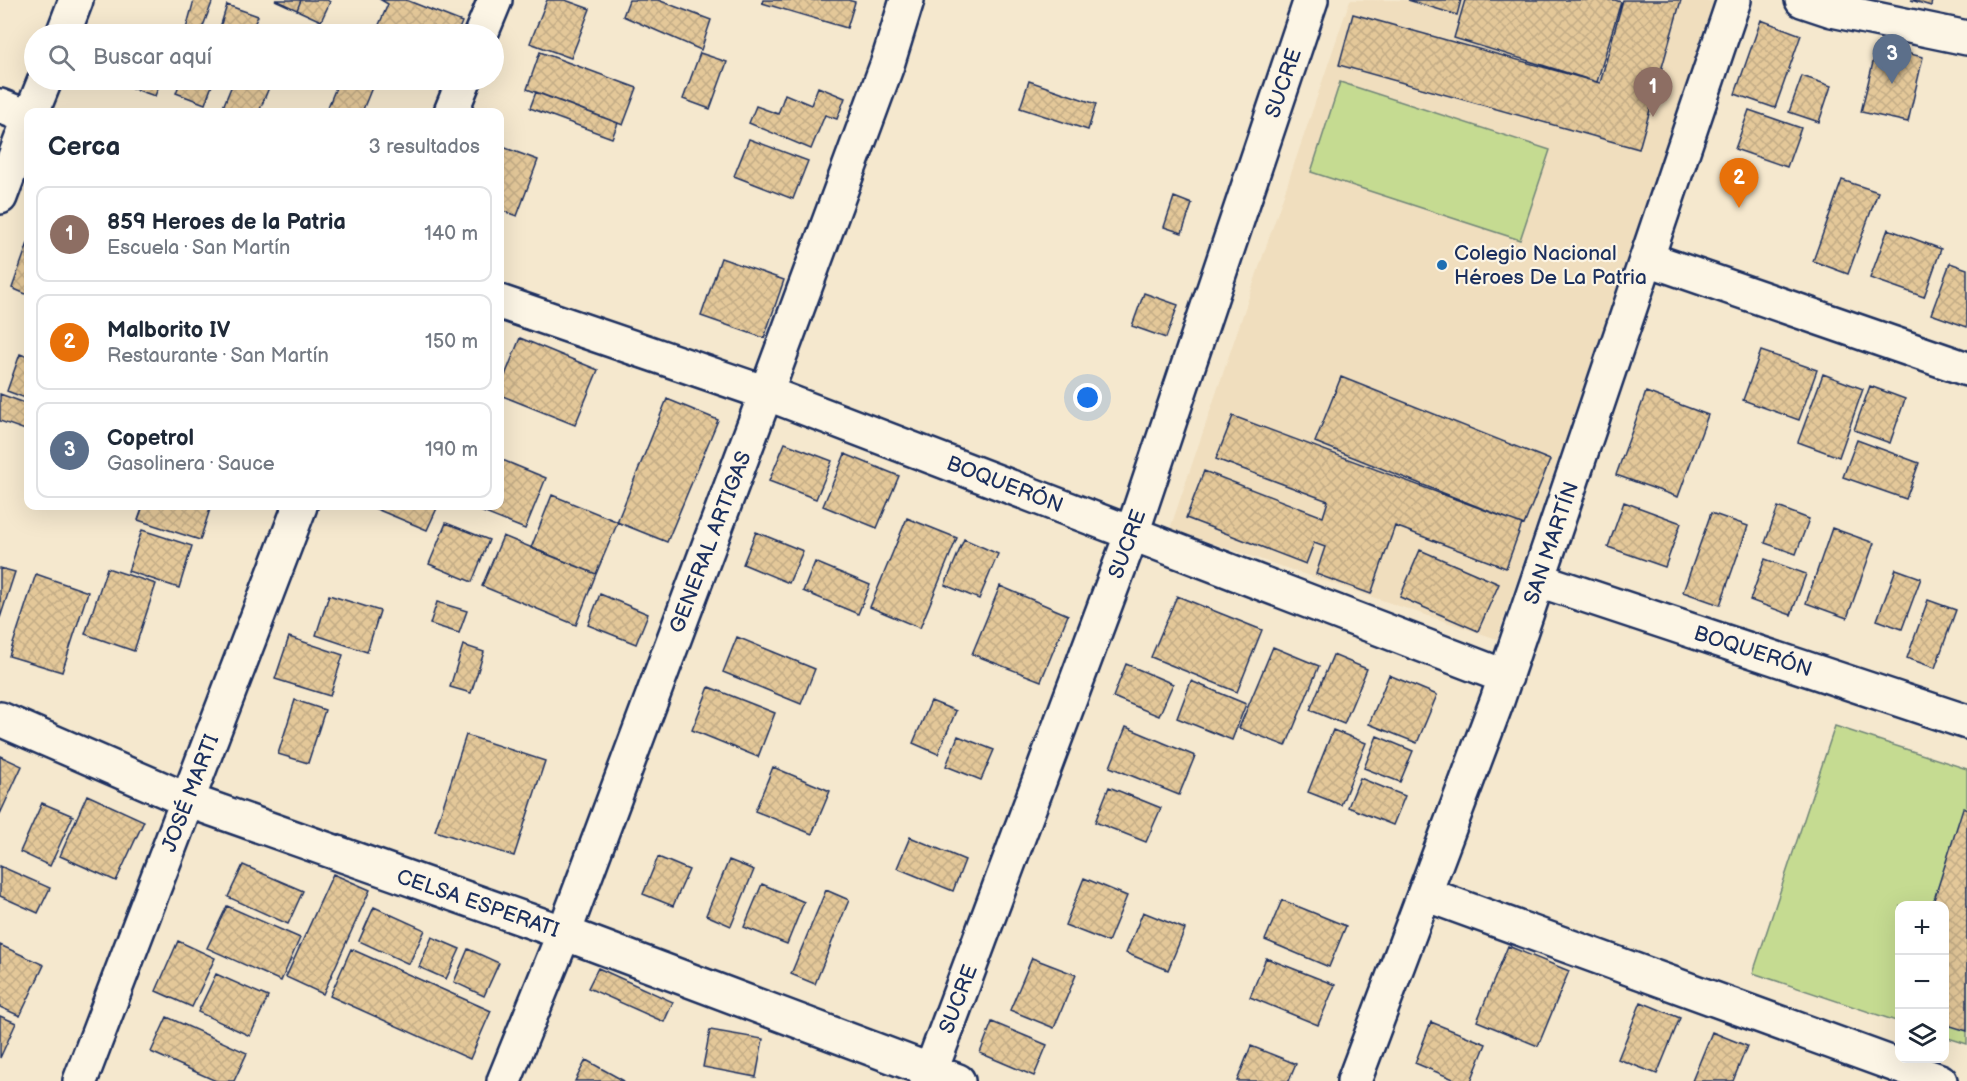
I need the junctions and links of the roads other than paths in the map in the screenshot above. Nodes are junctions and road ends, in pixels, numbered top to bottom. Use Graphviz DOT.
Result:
graph roads {
  1 [pos="76,0"];
  2 [pos="495,0"];
  3 [pos="907,0"];
  4 [pos="1311,0"];
  5 [pos="1734,0"];
  6 [pos="1802,0"];
  7 [pos="67,24"];
  8 [pos="485,24"];
  9 [pos="1967,38"];
  10 [pos="41,90"];
  11 [pos="460,90"];
  12 [pos="0,106"];
  13 [pos="34,108"];
  14 [pos="453,108"];
  15 [pos="24,115"];
  16 [pos="24,133"];
  17 [pos="0,197"];
  18 [pos="1648,259"];
  19 [pos="504,303"];
  20 [pos="1967,369"];
  21 [pos="766,393"];
  22 [pos="298,510"];
  23 [pos="1132,533"];
  24 [pos="1539,580"];
  25 [pos="1506,677"];
  26 [pos="0,719"];
  27 [pos="1967,722"];
  28 [pos="187,800"];
  29 [pos="1425,894"];
  30 [pos="564,933"];
  31 [pos="938,1077"];
  32 [pos="80,1081"];
  33 [pos="504,1081"];
  34 [pos="1354,1081"];
  35 [pos="1940,1081"];
  1 -- 7 [label="street"];
  2 -- 8 [label="street"];
  3 -- 21 [label="street, GENERAL ARTIGAS"];
  4 -- 23 [label="street, SUCRE"];
  5 -- 18 [label="street, SAN MARTÍN"];
  6 -- 9 [label="street"];
  10 -- 13 [label="street"];
  11 -- 14 [label="street"];
  12 -- 15 [label="street"];
  16 -- 17 [label="street"];
  18 -- 20 [label="street"];
  18 -- 24 [label="street, SAN MARTÍN"];
  19 -- 21 [label="street, BOQUERÓN"];
  21 -- 23 [label="street, BOQUERÓN"];
  21 -- 30 [label="street, GENERAL ARTIGAS"];
  22 -- 28 [label="street, JOSÉ MARTI"];
  23 -- 25 [label="street, BOQUERÓN"];
  23 -- 31 [label="street, SUCRE"];
  24 -- 25 [label="street, SAN MARTÍN"];
  24 -- 27 [label="street, BOQUERÓN"];
  25 -- 29 [label="street, SAN MARTÍN"];
  26 -- 28 [label="street, CELSA ESPERATI"];
  28 -- 30 [label="street, CELSA ESPERATI"];
  28 -- 32 [label="street, JOSÉ MARTI"];
  29 -- 34 [label="street, SAN MARTÍN"];
  29 -- 35 [label="street"];
  30 -- 31 [label="street, CELSA ESPERATI"];
  30 -- 33 [label="street, GENERAL ARTIGAS"];
}
